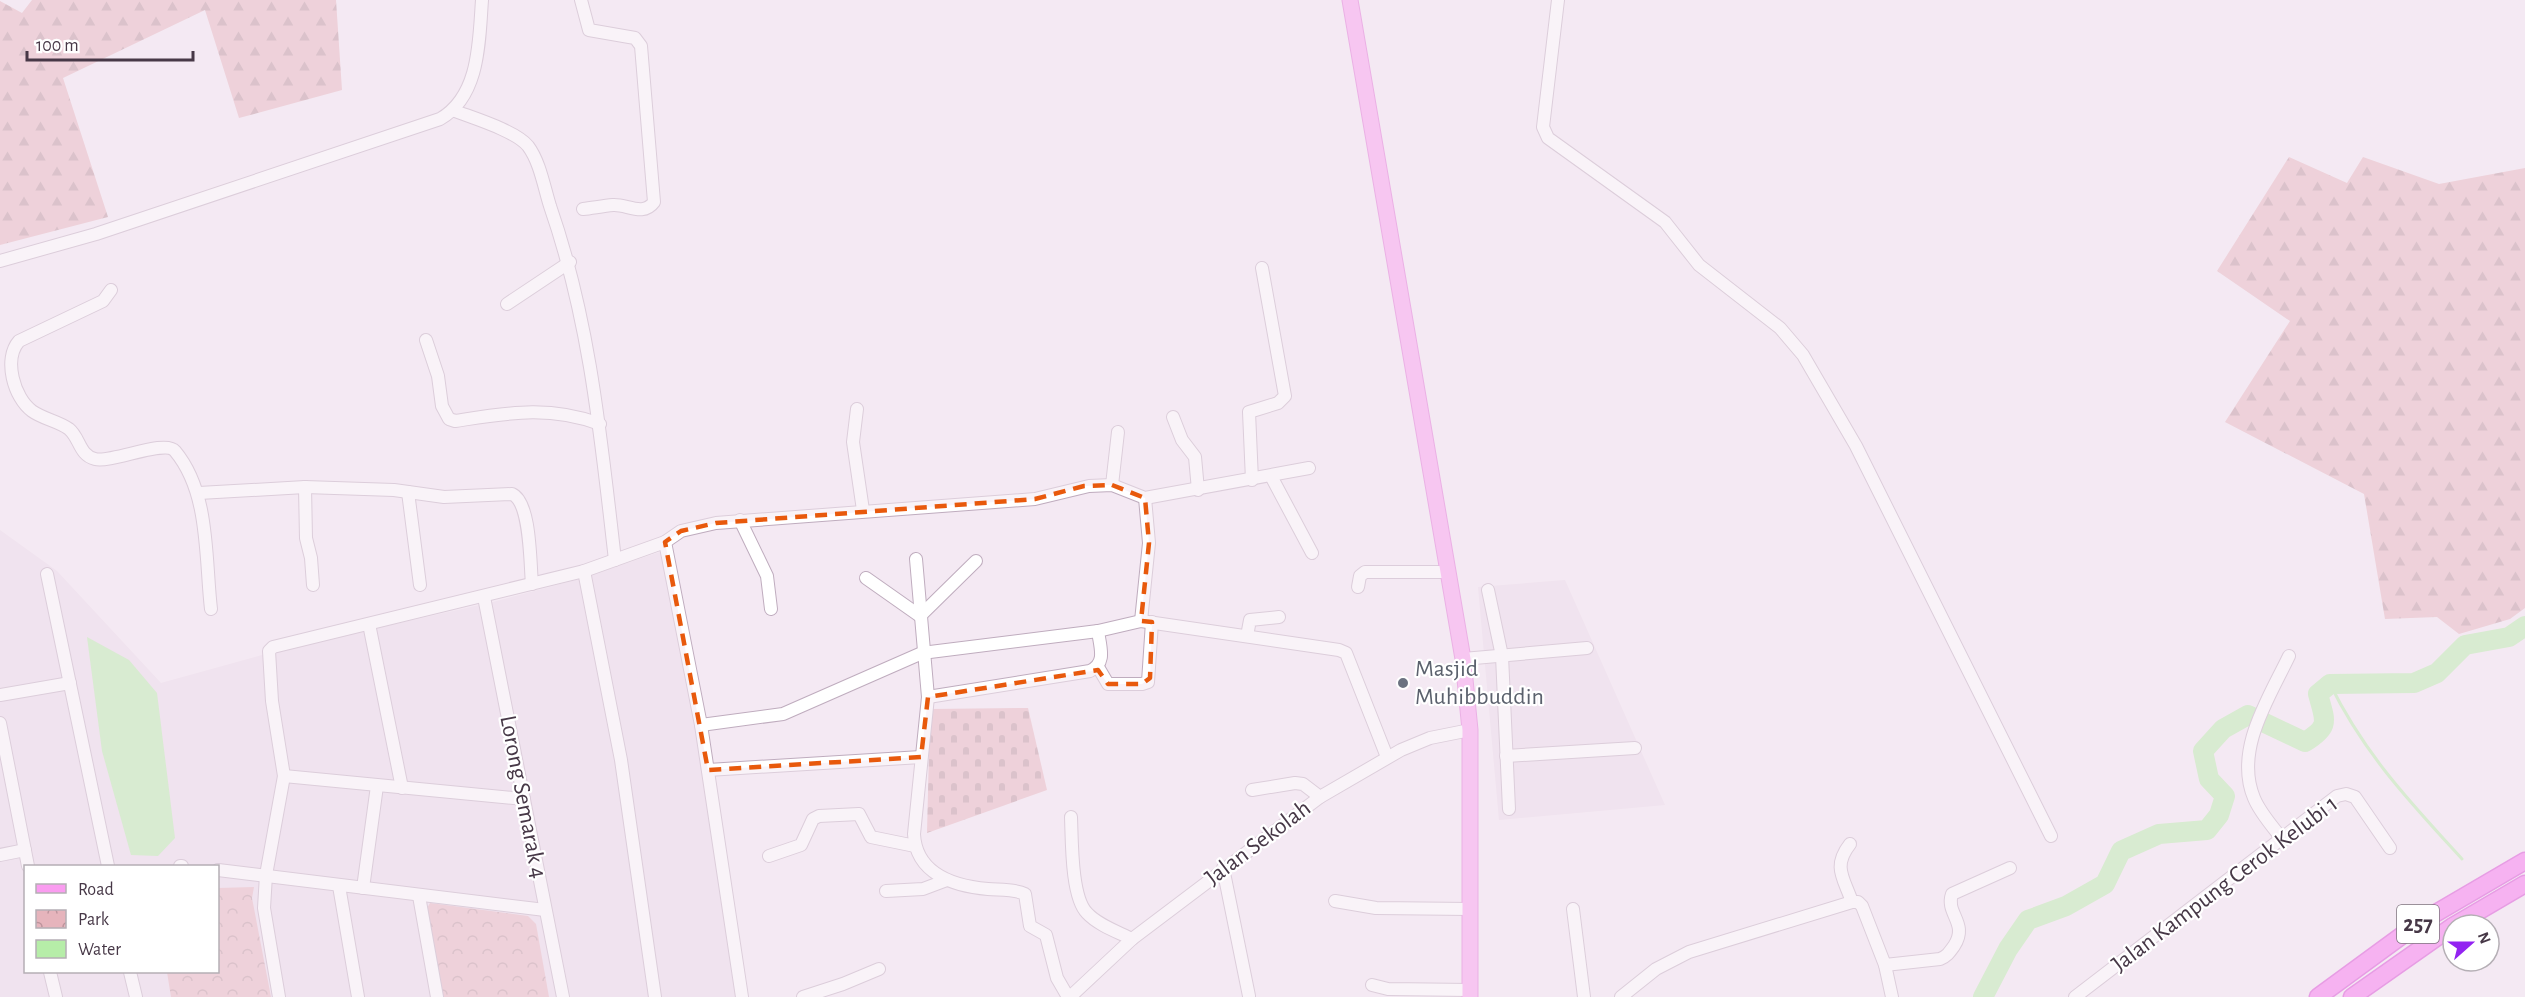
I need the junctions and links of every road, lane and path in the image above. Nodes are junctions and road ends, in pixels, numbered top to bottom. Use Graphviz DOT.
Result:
graph roads {
  1 [pos="482,0"];
  2 [pos="581,0"];
  3 [pos="1350,0"];
  4 [pos="1558,0"];
  5 [pos="455,111"];
  6 [pos="582,209"];
  7 [pos="0,261"];
  8 [pos="570,262"];
  9 [pos="1262,268"];
  10 [pos="111,290"];
  11 [pos="507,304"];
  12 [pos="426,340"];
  13 [pos="857,409"];
  14 [pos="1173,417"];
  15 [pos="600,424"];
  16 [pos="1118,432"];
  17 [pos="1309,468"];
  18 [pos="1271,476"];
  19 [pos="1252,480"];
  20 [pos="1112,485"];
  21 [pos="304,487"];
  22 [pos="1198,489"];
  23 [pos="408,492"];
  24 [pos="199,493"];
  25 [pos="1145,498"];
  26 [pos="863,510"];
  27 [pos="740,520"];
  28 [pos="665,542"];
  29 [pos="1312,553"];
  30 [pos="916,559"];
  31 [pos="615,560"];
  32 [pos="976,561"];
  33 [pos="584,571"];
  34 [pos="1448,572"];
  35 [pos="47,574"];
  36 [pos="866,578"];
  37 [pos="532,584"];
  38 [pos="313,585"];
  39 [pos="420,585"];
  40 [pos="1358,587"];
  41 [pos="1488,590"];
  42 [pos="484,597"];
  43 [pos="211,609"];
  44 [pos="771,609"];
  45 [pos="920,616"];
  46 [pos="1279,617"];
  47 [pos="1147,622"];
  48 [pos="369,624"];
  49 [pos="1098,631"];
  50 [pos="1247,636"];
  51 [pos="1587,648"];
  52 [pos="922,653"];
  53 [pos="1502,656"];
  54 [pos="2289,656"];
  55 [pos="1463,659"];
  56 [pos="1098,667"];
  57 [pos="70,683"];
  58 [pos="0,695"];
  59 [pos="927,697"];
  60 [pos="0,723"];
  61 [pos="701,725"];
  62 [pos="1470,730"];
  63 [pos="1635,748"];
  64 [pos="1506,756"];
  65 [pos="921,757"];
  66 [pos="1387,757"];
  67 [pos="708,770"];
  68 [pos="284,776"];
  69 [pos="377,786"];
  70 [pos="402,788"];
  71 [pos="1252,790"];
  72 [pos="1320,797"];
  73 [pos="524,799"];
  74 [pos="1509,808"];
  75 [pos="1071,817"];
  76 [pos="2051,836"];
  77 [pos="2283,840"];
  78 [pos="1850,844"];
  79 [pos="915,846"];
  80 [pos="2390,848"];
  81 [pos="24,849"];
  82 [pos="0,855"];
  83 [pos="769,856"];
  84 [pos="2525,861"];
  85 [pos="28,865"];
  86 [pos="108,865"];
  87 [pos="1223,868"];
  88 [pos="2010,868"];
  89 [pos="219,870"];
  90 [pos="266,875"];
  91 [pos="947,880"];
  92 [pos="2525,884"];
  93 [pos="339,886"];
  94 [pos="363,888"];
  95 [pos="886,891"];
  96 [pos="419,896"];
  97 [pos="1335,902"];
  98 [pos="1852,902"];
  99 [pos="545,909"];
  100 [pos="1470,909"];
  101 [pos="1573,909"];
  102 [pos="2476,913"];
  103 [pos="2441,935"];
  104 [pos="1132,939"];
  105 [pos="1885,965"];
  106 [pos="879,969"];
  107 [pos="50,973"];
  108 [pos="130,973"];
  109 [pos="1372,985"];
  110 [pos="1388,993"];
  111 [pos="1470,994"];
  112 [pos="1249,996"];
  113 [pos="56,997"];
  114 [pos="136,997"];
  115 [pos="279,997"];
  116 [pos="358,997"];
  117 [pos="437,997"];
  118 [pos="563,997"];
  119 [pos="655,997"];
  120 [pos="742,997"];
  121 [pos="803,997"];
  122 [pos="1069,997"];
  123 [pos="1584,997"];
  124 [pos="1621,997"];
  125 [pos="1892,997"];
  126 [pos="2075,997"];
  127 [pos="2318,997"];
  128 [pos="2352,997"];
  1 -- 5 [label="street"];
  2 -- 6 [label="street"];
  3 -- 34 [label="main road"];
  4 -- 76 [label="street"];
  5 -- 7 [label="street"];
  5 -- 8 [label="street"];
  8 -- 11 [label="street"];
  8 -- 15 [label="street"];
  9 -- 19 [label="street"];
  10 -- 24 [label="street"];
  12 -- 15 [label="street"];
  13 -- 26 [label="street"];
  14 -- 22 [label="street"];
  15 -- 31 [label="street"];
  16 -- 20 [label="street"];
  17 -- 18 [label="street"];
  18 -- 19 [label="street"];
  18 -- 29 [label="street"];
  19 -- 22 [label="street"];
  20 -- 25 [label="street"];
  20 -- 26 [label="street"];
  21 -- 23 [label="street"];
  21 -- 24 [label="street"];
  21 -- 38 [label="street"];
  22 -- 25 [label="street"];
  23 -- 37 [label="street"];
  23 -- 39 [label="street"];
  24 -- 43 [label="street"];
  25 -- 47 [label="street"];
  26 -- 27 [label="street"];
  27 -- 28 [label="street"];
  27 -- 44 [label="street"];
  28 -- 31 [label="street"];
  28 -- 61 [label="street"];
  30 -- 45 [label="street"];
  31 -- 33 [label="street"];
  32 -- 45 [label="street"];
  33 -- 37 [label="street"];
  33 -- 119 [label="street"];
  34 -- 40 [label="street"];
  34 -- 55 [label="main road"];
  35 -- 57 [label="street"];
  36 -- 45 [label="street"];
  37 -- 42 [label="street"];
  41 -- 53 [label="street"];
  42 -- 48 [label="street"];
  42 -- 73 [label="street, Lorong Semarak 4"];
  45 -- 52 [label="street"];
  46 -- 50 [label="street"];
  47 -- 49 [label="street"];
  47 -- 50 [label="street"];
  47 -- 56 [label="street"];
  48 -- 68 [label="street"];
  48 -- 70 [label="street"];
  49 -- 52 [label="street"];
  49 -- 56 [label="street"];
  50 -- 66 [label="street"];
  51 -- 53 [label="street"];
  52 -- 59 [label="street"];
  52 -- 61 [label="street"];
  53 -- 55 [label="street"];
  53 -- 64 [label="street"];
  54 -- 77 [label="street"];
  55 -- 62 [label="main road"];
  56 -- 59 [label="street"];
  57 -- 58 [label="street"];
  57 -- 86 [label="street"];
  59 -- 65 [label="street"];
  60 -- 81 [label="street"];
  61 -- 67 [label="street"];
  62 -- 66 [label="street, Jalan Sekolah"];
  62 -- 100 [label="main road"];
  63 -- 64 [label="street"];
  64 -- 74 [label="street"];
  65 -- 67 [label="street"];
  65 -- 79 [label="street"];
  66 -- 72 [label="street, Jalan Sekolah"];
  67 -- 120 [label="street"];
  68 -- 69 [label="street"];
  68 -- 90 [label="street"];
  69 -- 70 [label="street"];
  69 -- 94 [label="street"];
  70 -- 73 [label="street"];
  71 -- 72 [label="street"];
  72 -- 87 [label="street, Jalan Sekolah"];
  73 -- 99 [label="street, Lorong Semarak 4"];
  75 -- 104 [label="street"];
  77 -- 80 [label="street, Jalan Kampung Cerok Kelubi 1"];
  77 -- 126 [label="street, Jalan Kampung Cerok Kelubi 1"];
  78 -- 98 [label="street"];
  79 -- 83 [label="street"];
  79 -- 91 [label="street"];
  81 -- 82 [label="street"];
  81 -- 85 [label="street"];
  84 -- 127 [label="highway, 257"];
  87 -- 104 [label="street, Jalan Sekolah"];
  87 -- 112 [label="street"];
  88 -- 105 [label="street"];
  89 -- 90 [label="street"];
  90 -- 93 [label="street"];
  90 -- 115 [label="street"];
  91 -- 95 [label="street"];
  91 -- 122 [label="street"];
  92 -- 102 [label="highway, 257"];
  93 -- 94 [label="street"];
  93 -- 116 [label="street"];
  94 -- 96 [label="street"];
  96 -- 99 [label="street"];
  96 -- 117 [label="street"];
  97 -- 100 [label="street"];
  98 -- 105 [label="street"];
  98 -- 124 [label="street"];
  99 -- 118 [label="street, Lorong Semarak 4"];
  100 -- 111 [label="main road"];
  101 -- 123 [label="street"];
  103 -- 128 [label="highway, 257"];
  104 -- 122 [label="street, Jalan Sekolah"];
  105 -- 125 [label="street"];
  106 -- 121 [label="street"];
  107 -- 113 [label="street"];
  108 -- 114 [label="street"];
  109 -- 110 [label="street"];
  110 -- 111 [label="street"];
}
